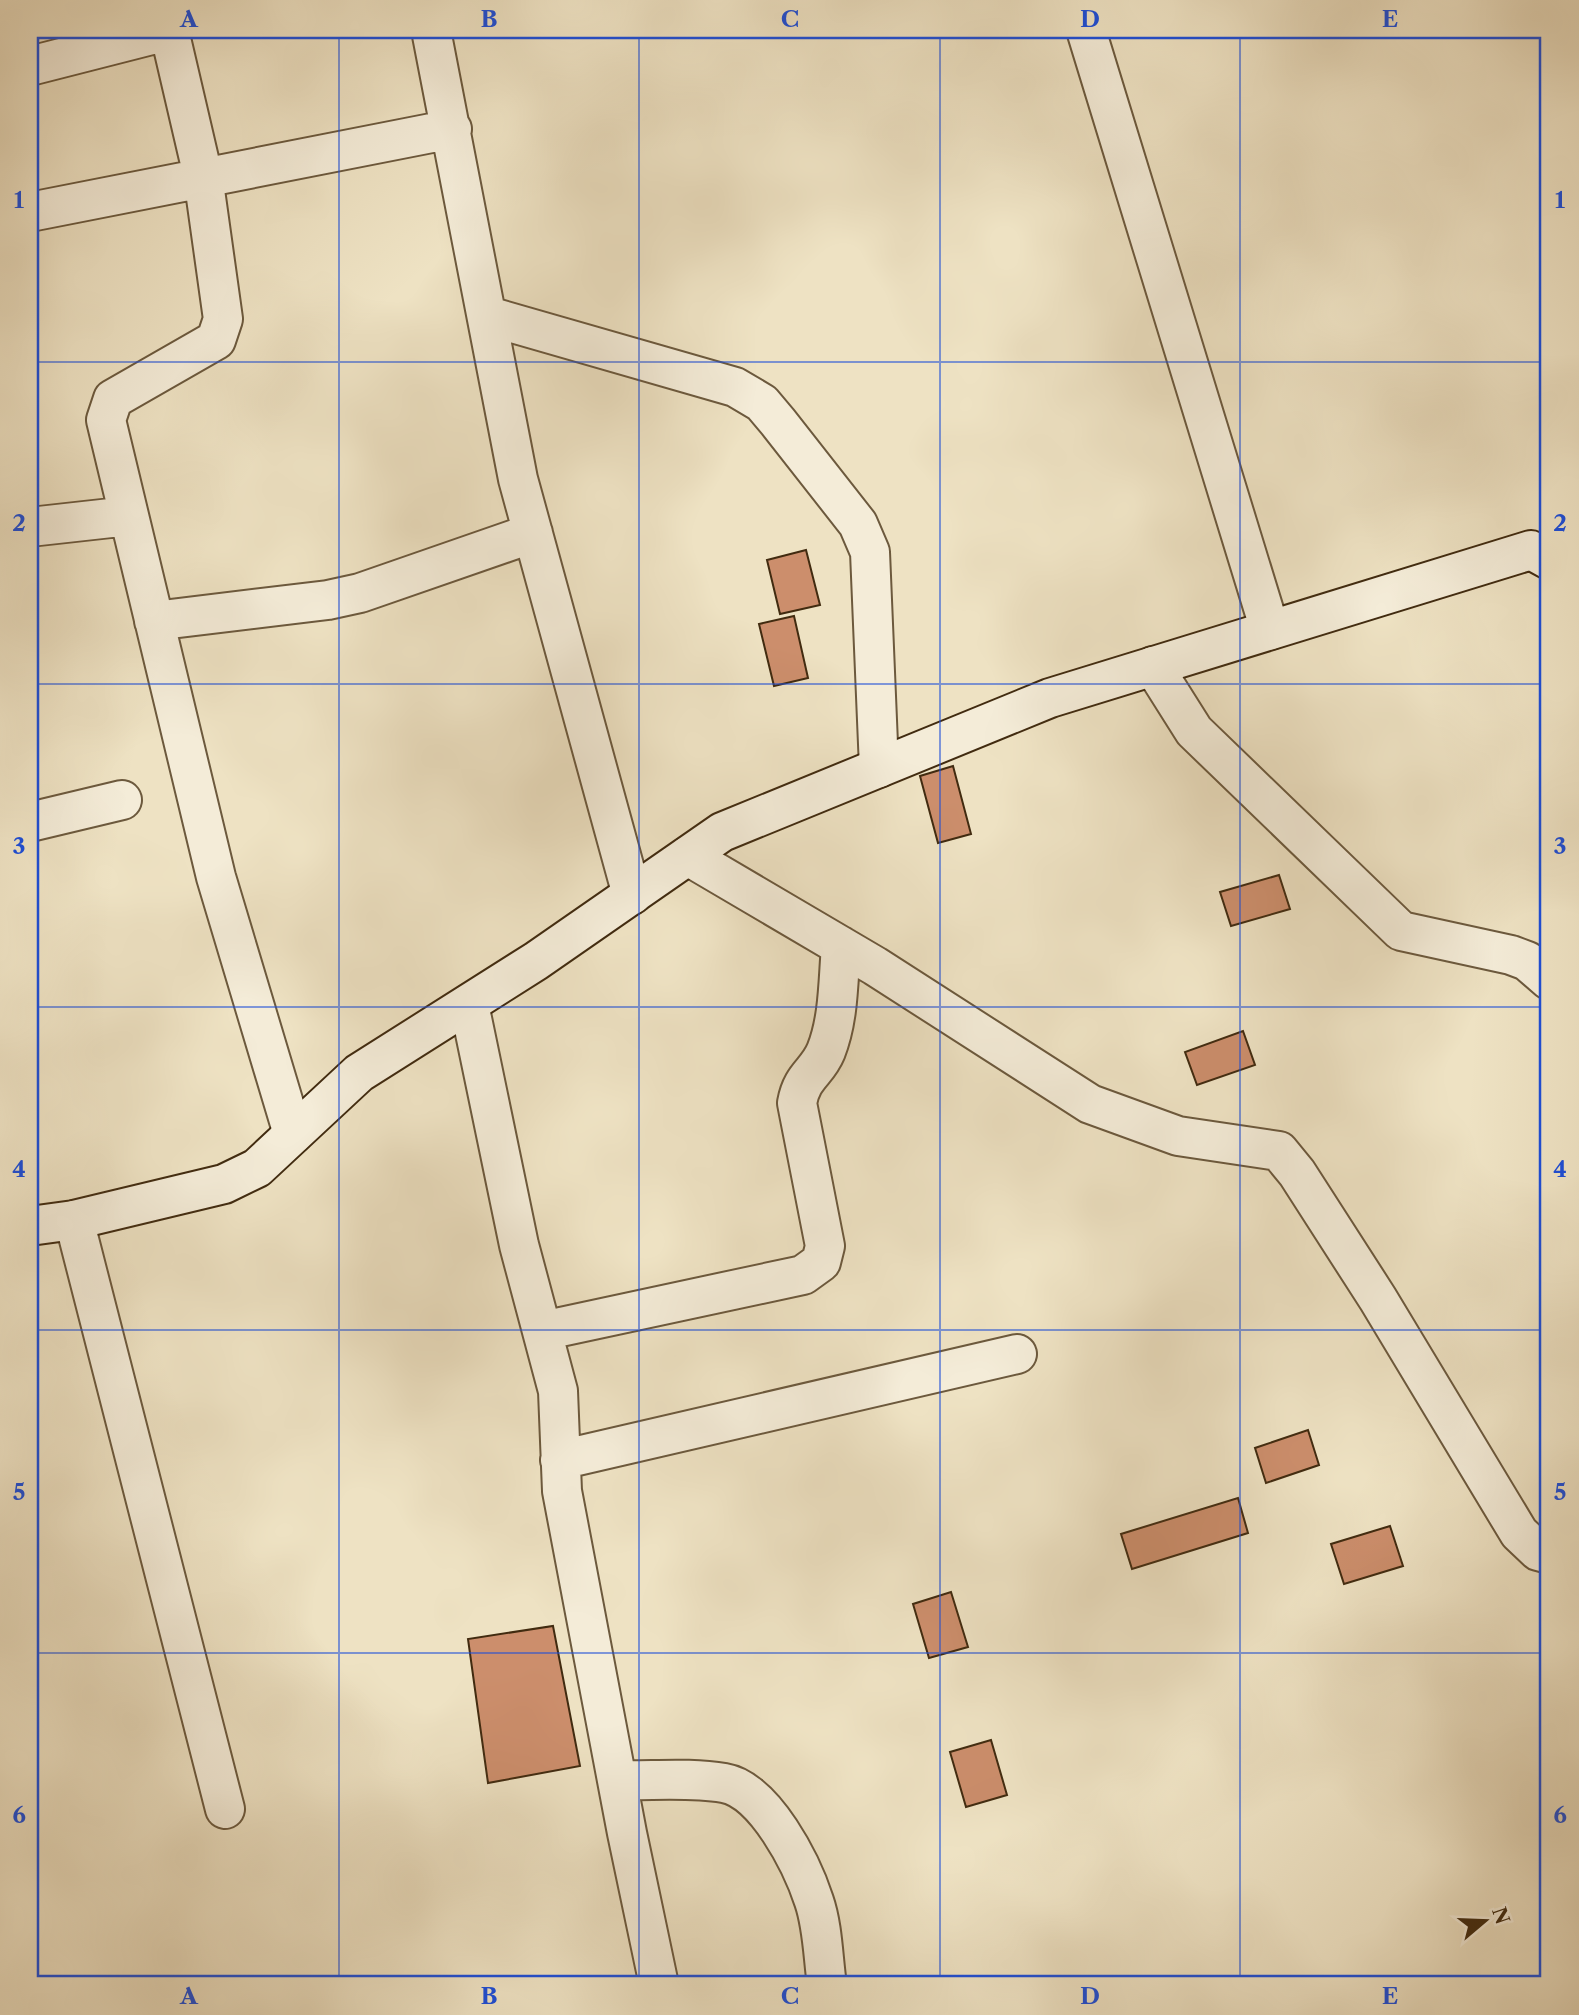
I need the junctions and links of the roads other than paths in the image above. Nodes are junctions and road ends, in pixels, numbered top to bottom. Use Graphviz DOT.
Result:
graph roads {
  1 [pos="170,30"];
  2 [pos="431,30"];
  3 [pos="1086,30"];
  4 [pos="30,66"];
  5 [pos="452,129"];
  6 [pos="203,176"];
  7 [pos="30,212"];
  8 [pos="488,316"];
  9 [pos="129,516"];
  10 [pos="30,527"];
  11 [pos="534,533"];
  12 [pos="1549,560"];
  13 [pos="154,621"];
  14 [pos="1270,630"];
  15 [pos="1153,666"];
  16 [pos="878,768"];
  17 [pos="122,800"];
  18 [pos="30,822"];
  19 [pos="688,856"];
  20 [pos="632,895"];
  21 [pos="841,946"];
  22 [pos="1549,980"];
  23 [pos="468,1004"];
  24 [pos="293,1134"];
  25 [pos="74,1220"];
  26 [pos="30,1226"];
  27 [pos="542,1331"];
  28 [pos="1017,1354"];
  29 [pos="560,1460"];
  30 [pos="1549,1554"];
  31 [pos="617,1780"];
  32 [pos="225,1809"];
  33 [pos="659,1985"];
  34 [pos="827,1985"];
  1 -- 4 [label="street"];
  1 -- 6 [label="street"];
  2 -- 5 [label="street"];
  3 -- 14 [label="street"];
  5 -- 6 [label="street"];
  5 -- 8 [label="street"];
  6 -- 7 [label="street"];
  6 -- 9 [label="street"];
  8 -- 11 [label="street"];
  8 -- 16 [label="street"];
  9 -- 10 [label="street"];
  9 -- 13 [label="street"];
  11 -- 13 [label="street"];
  11 -- 20 [label="street"];
  12 -- 14 [label="street"];
  13 -- 24 [label="street"];
  14 -- 15 [label="street"];
  15 -- 16 [label="street"];
  15 -- 22 [label="street"];
  16 -- 19 [label="street"];
  17 -- 18 [label="street"];
  19 -- 20 [label="street"];
  19 -- 21 [label="street"];
  20 -- 23 [label="street"];
  21 -- 27 [label="street"];
  21 -- 30 [label="street"];
  23 -- 24 [label="street"];
  23 -- 27 [label="street"];
  24 -- 25 [label="street"];
  25 -- 26 [label="street"];
  25 -- 32 [label="street"];
  27 -- 29 [label="street"];
  28 -- 29 [label="street"];
  29 -- 31 [label="street"];
  31 -- 33 [label="street"];
  31 -- 34 [label="street"];
}
